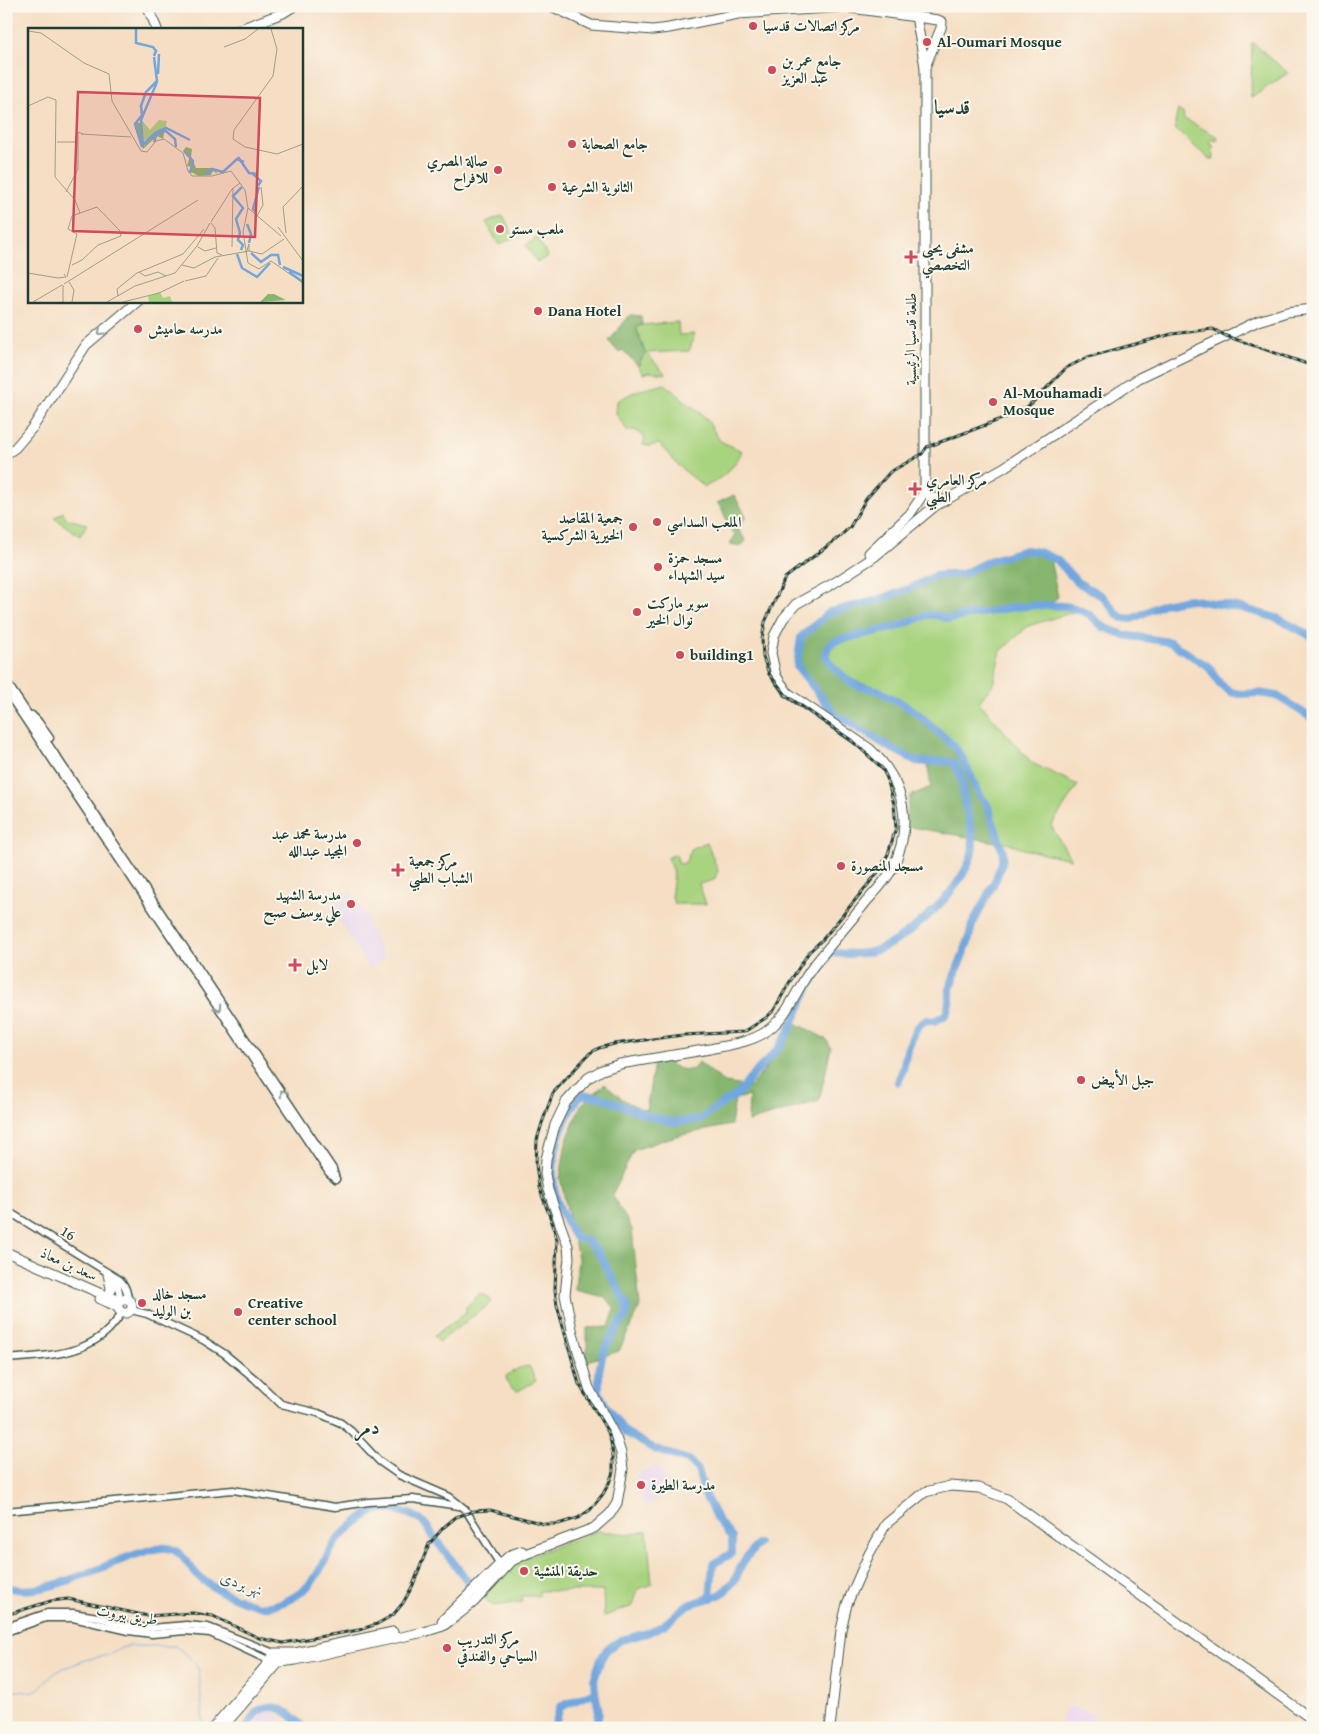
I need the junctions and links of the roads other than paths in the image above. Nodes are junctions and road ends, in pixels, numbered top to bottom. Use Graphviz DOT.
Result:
graph roads {
  1 [pos="147,6"];
  2 [pos="294,6"];
  3 [pos="551,6"];
  4 [pos="844,7"];
  5 [pos="916,16"];
  6 [pos="157,28"];
  7 [pos="243,28"];
  8 [pos="925,67"];
  9 [pos="137,302"];
  10 [pos="1313,309"];
  11 [pos="6,454"];
  12 [pos="925,491"];
  13 [pos="943,500"];
  14 [pos="914,507"];
  15 [pos="927,512"];
  16 [pos="860,566"];
  17 [pos="6,681"];
  18 [pos="6,691"];
  19 [pos="6,1210"];
  20 [pos="6,1252"];
  21 [pos="6,1258"];
  22 [pos="112,1276"];
  23 [pos="109,1297"];
  24 [pos="124,1306"];
  25 [pos="6,1359"];
  26 [pos="459,1506"];
  27 [pos="6,1511"];
  28 [pos="502,1567"];
  29 [pos="6,1628"];
  30 [pos="6,1632"];
  31 [pos="276,1656"];
  32 [pos="280,1662"];
  33 [pos="1313,1720"];
  34 [pos="212,1728"];
  35 [pos="222,1728"];
  36 [pos="830,1728"];
  1 -- 6 [label="main road"];
  2 -- 7 [label="main road"];
  3 -- 4 [label="main road"];
  4 -- 5 [label="main road"];
  5 -- 8 [label="main road, طلعة قدسيا الرئيسية"];
  5 -- 8 [label="main road, طلعة قدسيا الرئيسية"];
  8 -- 12 [label="main road, طلعة قدسيا الرئيسية"];
  9 -- 11 [label="main road, one-way"];
  10 -- 13 [label="main road"];
  12 -- 13 [label="main road"];
  12 -- 14 [label="main road"];
  13 -- 15 [label="main road"];
  14 -- 15 [label="main road"];
  14 -- 16 [label="main road"];
  15 -- 16 [label="main road"];
  16 -- 28 [label="main road"];
  18 -- 17 [label="street, one-way"];
  19 -- 22 [label="street, 16"];
  20 -- 23 [label="main road, سعد بن معاذ"];
  21 -- 24 [label="main road, سعد بن معاذ"];
  22 -- 23 [label="main road"];
  22 -- 24 [label="street, 16"];
  23 -- 24 [label="main road, سعد بن معاذ"];
  24 -- 25 [label="street"];
  24 -- 26 [label="street"];
  26 -- 27 [label="street"];
  26 -- 28 [label="street"];
  28 -- 31 [label="main road"];
  28 -- 32 [label="main road"];
  29 -- 31 [label="street"];
  30 -- 31 [label="street, طريق بيروت"];
  31 -- 32 [label="main road"];
  31 -- 34 [label="main road"];
  32 -- 35 [label="main road"];
  33 -- 36 [label="main road"];
}
